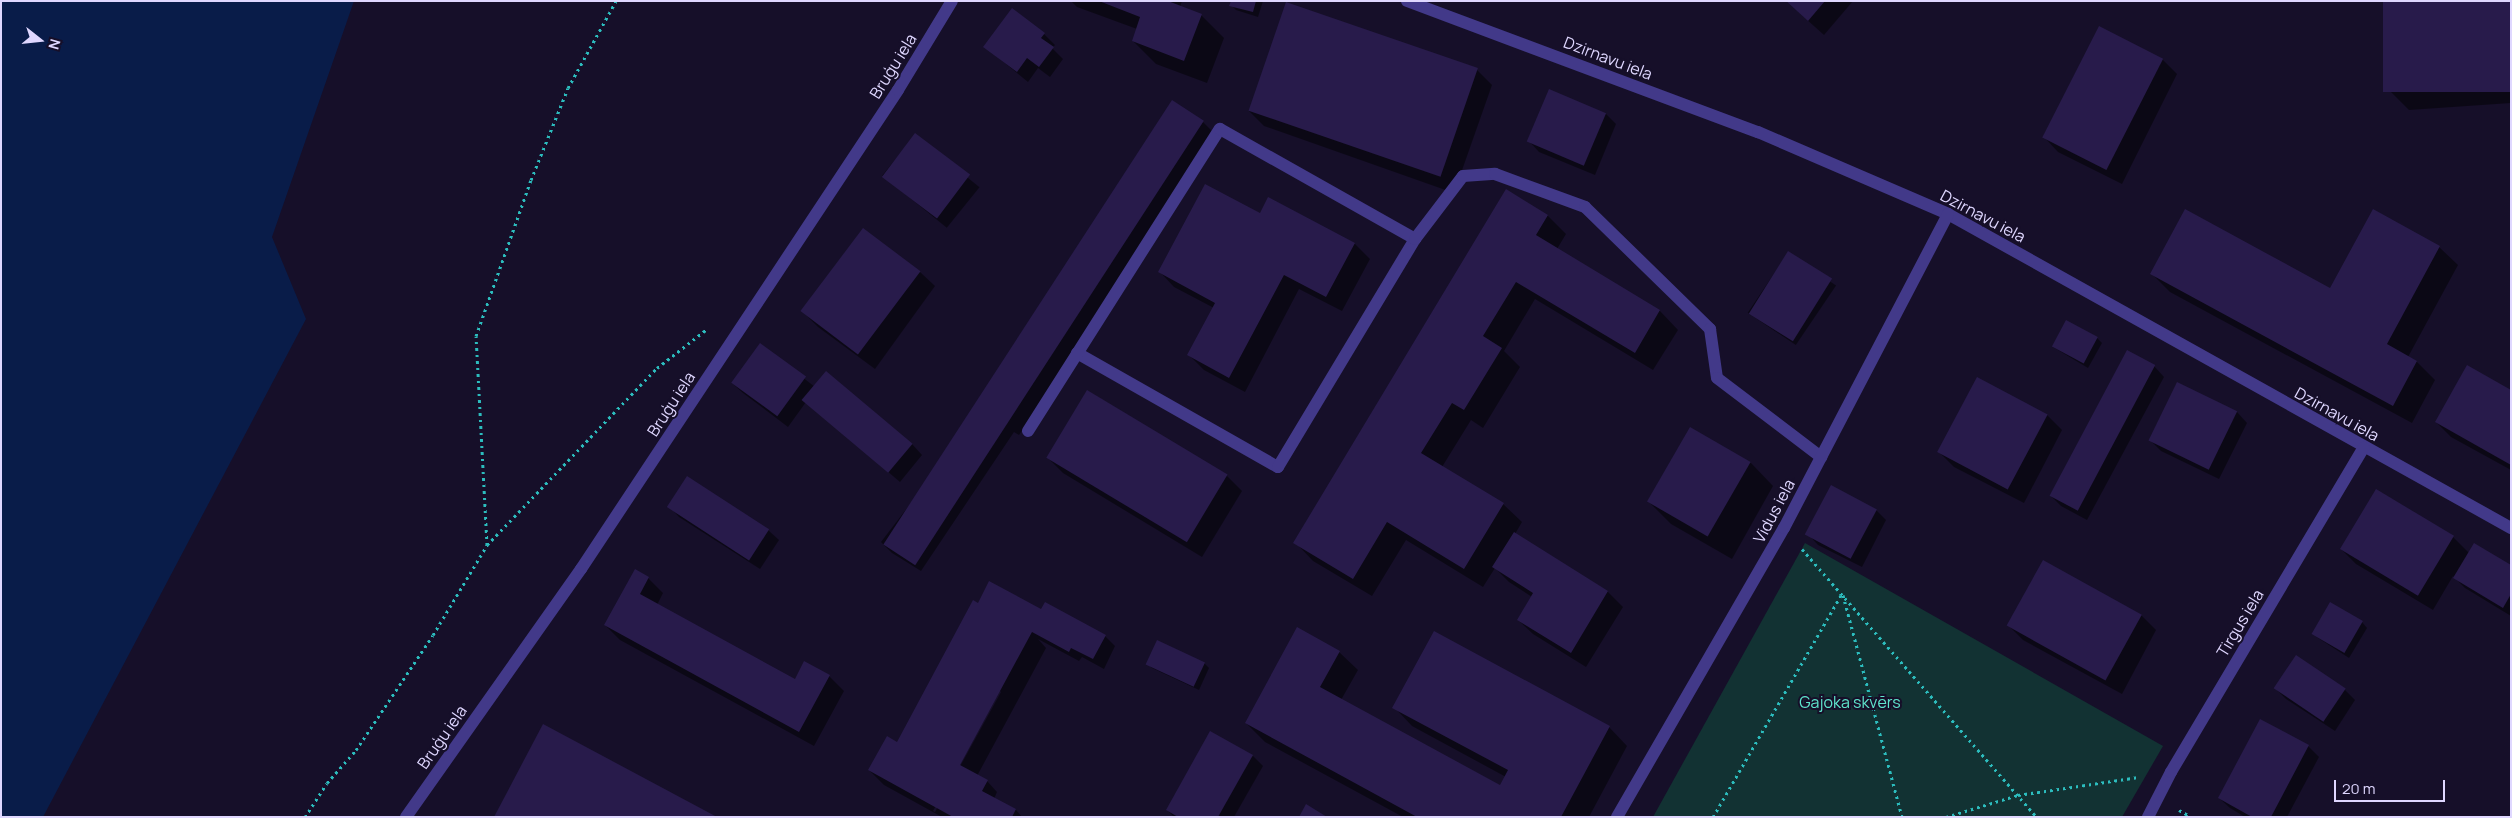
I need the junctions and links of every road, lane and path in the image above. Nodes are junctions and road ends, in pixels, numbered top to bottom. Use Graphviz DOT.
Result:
graph roads {
  1 [pos="616,1"];
  2 [pos="952,1"];
  3 [pos="1407,1"];
  4 [pos="1948,214"];
  5 [pos="1415,239"];
  6 [pos="715,323"];
  7 [pos="1077,352"];
  8 [pos="1028,431"];
  9 [pos="2364,448"];
  10 [pos="1821,457"];
  11 [pos="1784,528"];
  12 [pos="2511,528"];
  13 [pos="487,545"];
  14 [pos="1842,594"];
  15 [pos="2171,772"];
  16 [pos="2018,795"];
  17 [pos="305,817"];
  18 [pos="406,817"];
  19 [pos="1617,817"];
  20 [pos="1713,817"];
  21 [pos="1902,817"];
  22 [pos="1946,817"];
  23 [pos="2036,817"];
  24 [pos="2148,817"];
  1 -- 13 [label="path"];
  2 -- 18 [label="street, Bruģu iela"];
  3 -- 4 [label="street, Dzirnavu iela"];
  4 -- 9 [label="street, Dzirnavu iela"];
  4 -- 10 [label="street, Vidus iela"];
  5 -- 7 [label="street"];
  5 -- 7 [label="street"];
  5 -- 10 [label="street"];
  6 -- 13 [label="path"];
  7 -- 8 [label="street"];
  9 -- 12 [label="street, Dzirnavu iela"];
  9 -- 15 [label="street, Tirgus iela"];
  10 -- 11 [label="street, Vidus iela"];
  11 -- 14 [label="path"];
  11 -- 19 [label="street, Vidus iela"];
  13 -- 17 [label="path"];
  14 -- 16 [label="path"];
  14 -- 20 [label="path"];
  14 -- 21 [label="path"];
  15 -- 16 [label="path"];
  15 -- 24 [label="street, Tirgus iela"];
  16 -- 22 [label="path"];
  16 -- 23 [label="path"];
}
